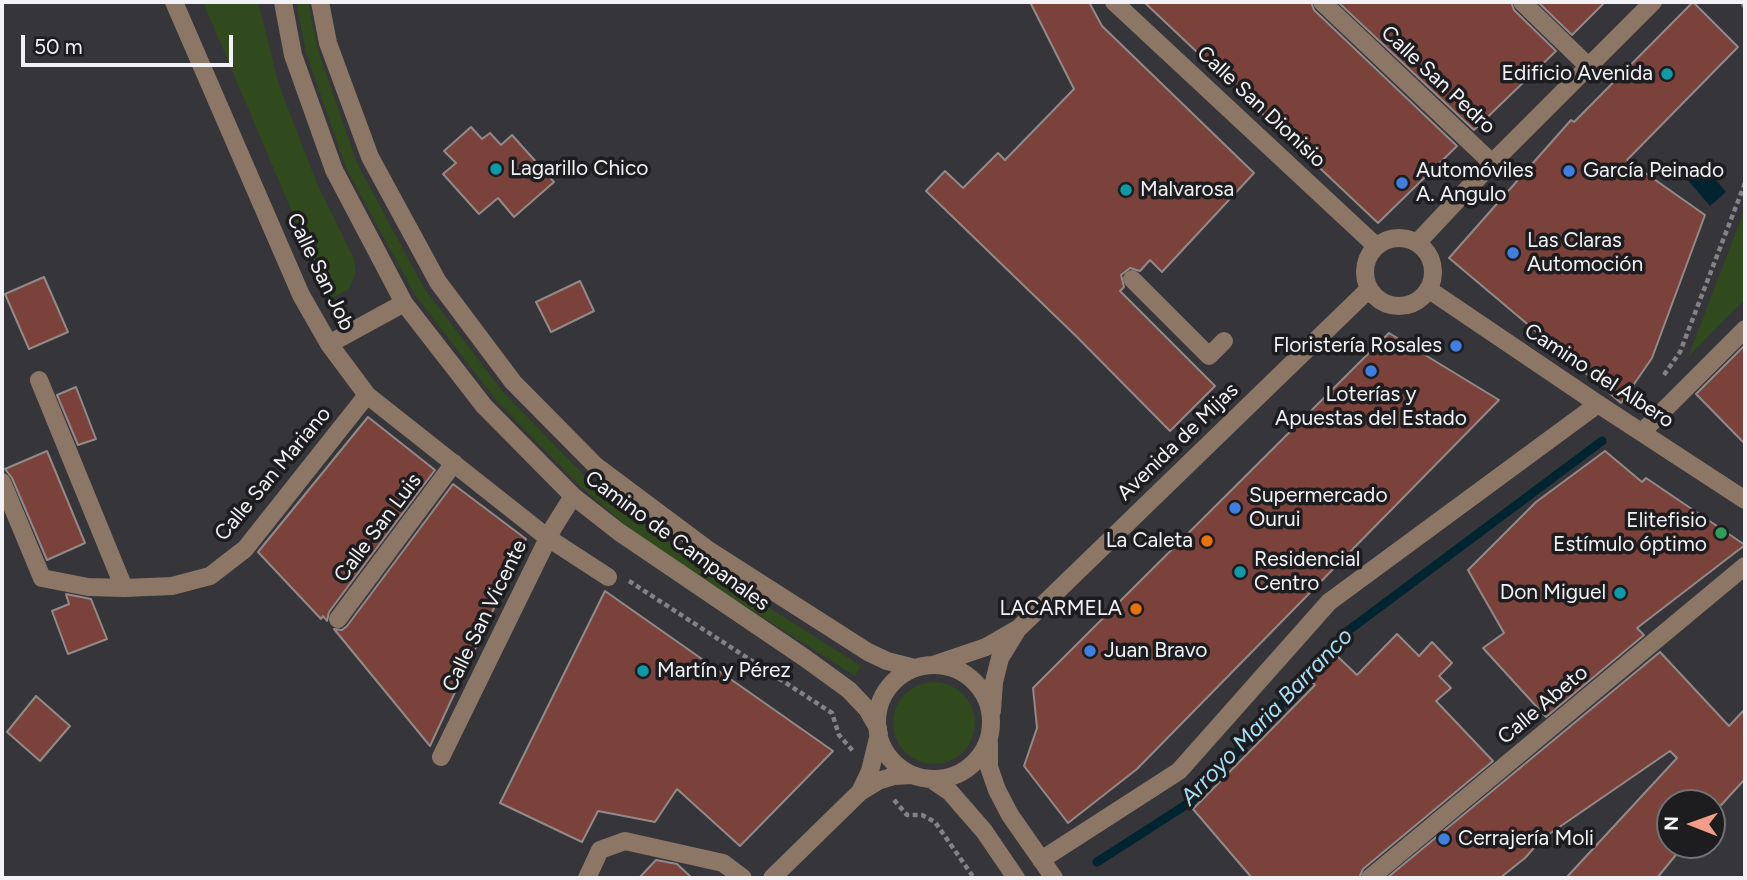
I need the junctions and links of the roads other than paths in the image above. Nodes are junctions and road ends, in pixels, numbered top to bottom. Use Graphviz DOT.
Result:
graph roads {
  1 [pos="174,2"];
  2 [pos="283,2"];
  3 [pos="320,2"];
  4 [pos="1114,2"];
  5 [pos="1322,2"];
  6 [pos="1522,2"];
  7 [pos="1653,2"];
  8 [pos="1588,66"];
  9 [pos="1492,163"];
  10 [pos="1418,243"];
  11 [pos="1376,246"];
  12 [pos="1132,279"];
  13 [pos="1370,289"];
  14 [pos="1428,289"];
  15 [pos="404,303"];
  16 [pos="1745,329"];
  17 [pos="1224,341"];
  18 [pos="329,344"];
  19 [pos="39,380"];
  20 [pos="368,395"];
  21 [pos="1598,404"];
  22 [pos="1643,431"];
  23 [pos="454,463"];
  24 [pos="2,482"];
  25 [pos="573,496"];
  26 [pos="1745,499"];
  27 [pos="548,538"];
  28 [pos="1745,566"];
  29 [pos="608,577"];
  30 [pos="124,588"];
  31 [pos="338,620"];
  32 [pos="1019,628"];
  33 [pos="933,664"];
  34 [pos="915,668"];
  35 [pos="991,718"];
  36 [pos="878,731"];
  37 [pos="990,737"];
  38 [pos="441,757"];
  39 [pos="912,775"];
  40 [pos="931,779"];
  41 [pos="860,792"];
  42 [pos="1041,860"];
  43 [pos="587,878"];
  44 [pos="743,878"];
  45 [pos="772,878"];
  46 [pos="1016,878"];
  47 [pos="1054,878"];
  48 [pos="1370,878"];
  1 -- 18 [label="street, Calle San Job"];
  2 -- 15 [label="street, Camino de Campanales"];
  3 -- 34 [label="street, Camino de Campanales"];
  4 -- 11 [label="street, Calle San Dionisio"];
  5 -- 9 [label="street, Calle San Pedro"];
  6 -- 8 [label="street"];
  7 -- 8 [label="street"];
  8 -- 9 [label="street"];
  9 -- 10 [label="street"];
  10 -- 11 [label="street"];
  10 -- 14 [label="street"];
  11 -- 13 [label="street"];
  12 -- 17 [label="street"];
  13 -- 14 [label="street"];
  13 -- 32 [label="street, Avenida de Mijas"];
  14 -- 21 [label="street, Camino del Albero"];
  15 -- 18 [label="street"];
  15 -- 25 [label="street, Camino de Campanales"];
  16 -- 22 [label="street"];
  18 -- 20 [label="street, Calle San Job"];
  19 -- 30 [label="street"];
  20 -- 23 [label="street, Calle San Job"];
  20 -- 30 [label="street, Calle San Mariano"];
  21 -- 22 [label="street, Camino del Albero"];
  21 -- 42 [label="street"];
  22 -- 26 [label="street, Camino del Albero"];
  23 -- 27 [label="street, Calle San Job"];
  23 -- 31 [label="street, Calle San Luis"];
  24 -- 30 [label="street, Calle San Mariano"];
  25 -- 27 [label="street, Calle San Vicente"];
  25 -- 36 [label="street, Camino de Campanales"];
  27 -- 29 [label="street, Calle San Job"];
  27 -- 38 [label="street, Calle San Vicente"];
  28 -- 48 [label="street, Calle Abeto"];
  32 -- 33 [label="street, Avenida de Mijas"];
  32 -- 35 [label="street, Avenida de Mijas"];
  33 -- 34 [label="street"];
  33 -- 35 [label="street"];
  34 -- 36 [label="street"];
  35 -- 37 [label="street"];
  36 -- 39 [label="street"];
  36 -- 41 [label="street"];
  37 -- 40 [label="street"];
  37 -- 42 [label="street"];
  39 -- 40 [label="street"];
  39 -- 41 [label="street"];
  40 -- 46 [label="street"];
  41 -- 45 [label="street"];
  42 -- 47 [label="street"];
  43 -- 44 [label="street"];
}
